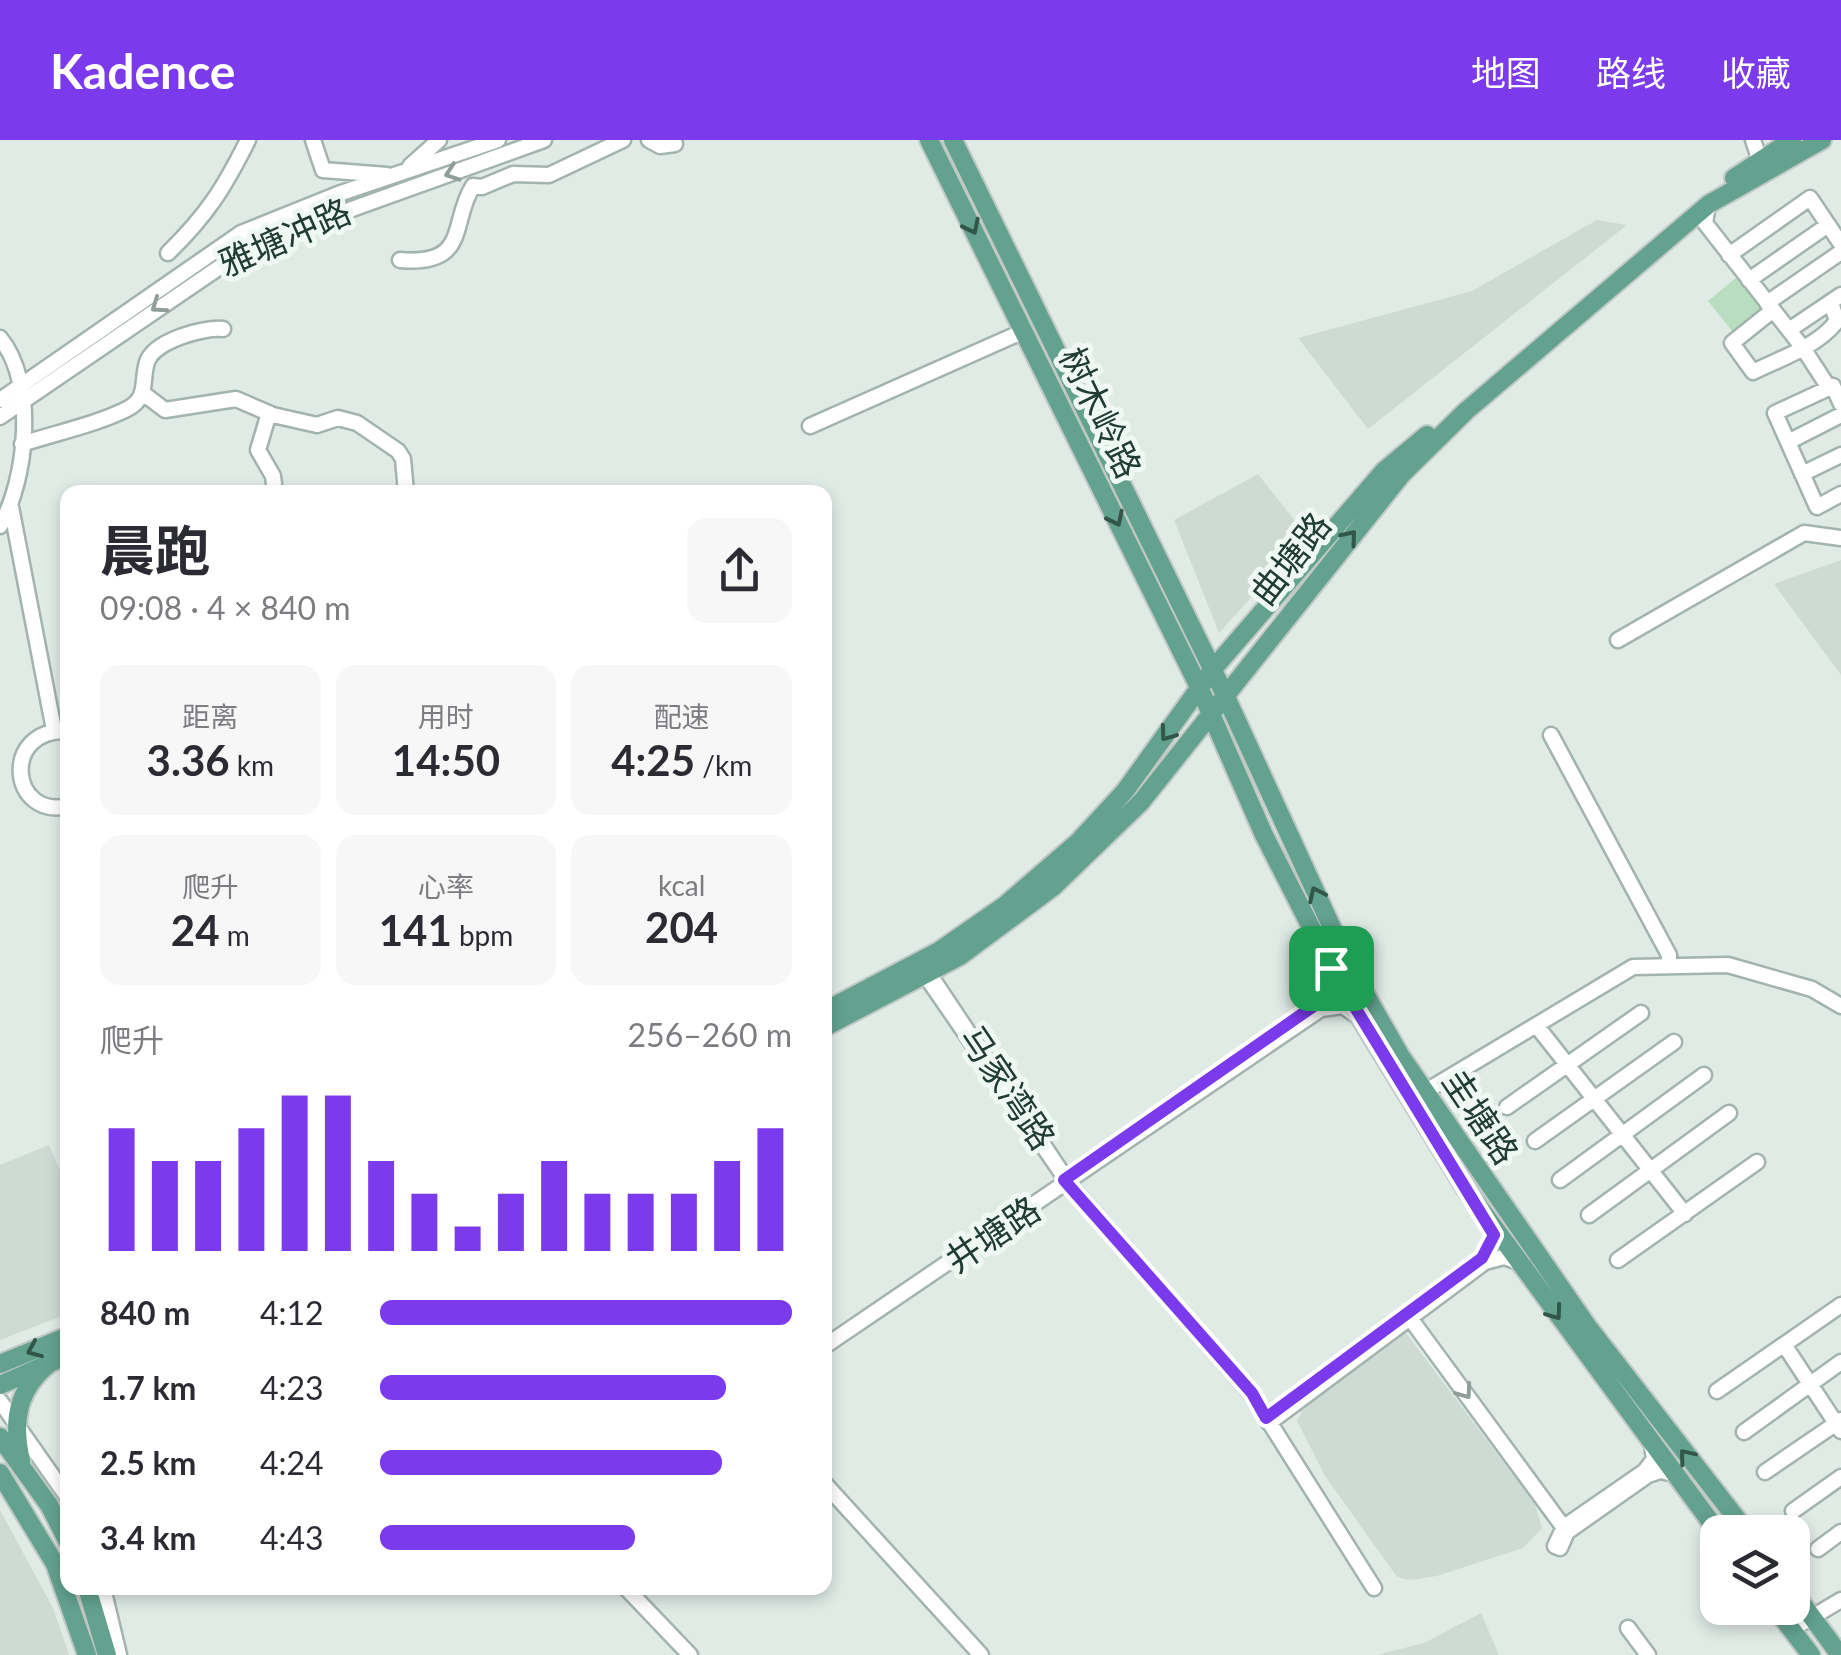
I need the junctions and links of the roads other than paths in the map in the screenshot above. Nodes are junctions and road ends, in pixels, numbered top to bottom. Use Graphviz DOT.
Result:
graph roads {
  1 [pos="248,140"];
  2 [pos="313,140"];
  3 [pos="439,140"];
  4 [pos="498,140"];
  5 [pos="544,140"];
  6 [pos="624,140"];
  7 [pos="649,140"];
  8 [pos="929,140"];
  9 [pos="952,140"];
  10 [pos="1753,140"];
  11 [pos="1792,140"];
  12 [pos="1822,140"];
  13 [pos="676,144"];
  14 [pos="1760,160"];
  15 [pos="398,174"];
  16 [pos="1709,204"];
  17 [pos="1828,226"];
  18 [pos="1841,244"];
  19 [pos="1841,252"];
  20 [pos="168,253"];
  21 [pos="1730,254"];
  22 [pos="400,260"];
  23 [pos="1749,280"];
  24 [pos="1836,299"];
  25 [pos="1770,307"];
  26 [pos="223,329"];
  27 [pos="1789,330"];
  28 [pos="1024,332"];
  29 [pos="0,338"];
  30 [pos="1803,348"];
  31 [pos="20,386"];
  32 [pos="1834,386"];
  33 [pos="144,394"];
  34 [pos="0,400"];
  35 [pos="21,402"];
  36 [pos="1841,404"];
  37 [pos="268,413"];
  38 [pos="1841,415"];
  39 [pos="0,417"];
  40 [pos="810,426"];
  41 [pos="1788,442"];
  42 [pos="22,444"];
  43 [pos="1841,455"];
  44 [pos="1802,474"];
  45 [pos="274,485"];
  46 [pos="405,485"];
  47 [pos="1841,494"];
  48 [pos="11,508"];
  49 [pos="0,526"];
  50 [pos="1839,542"];
  51 [pos="1618,640"];
  52 [pos="1212,669"];
  53 [pos="1200,689"];
  54 [pos="1226,697"];
  55 [pos="1210,715"];
  56 [pos="60,726"];
  57 [pos="60,730"];
  58 [pos="1551,735"];
  59 [pos="60,808"];
  60 [pos="1668,966"];
  61 [pos="1331,968"];
  62 [pos="923,969"];
  63 [pos="1841,1006"];
  64 [pos="832,1008"];
  65 [pos="1640,1013"];
  66 [pos="1359,1018"];
  67 [pos="832,1023"];
  68 [pos="1536,1025"];
  69 [pos="1674,1042"];
  70 [pos="1567,1064"];
  71 [pos="1704,1076"];
  72 [pos="1423,1093"];
  73 [pos="1594,1100"];
  74 [pos="1507,1107"];
  75 [pos="1729,1113"];
  76 [pos="1622,1135"];
  77 [pos="1535,1141"];
  78 [pos="1757,1162"];
  79 [pos="1650,1170"];
  80 [pos="1560,1180"];
  81 [pos="1069,1182"];
  82 [pos="1684,1214"];
  83 [pos="1589,1215"];
  84 [pos="1493,1228"];
  85 [pos="1618,1260"];
  86 [pos="1518,1262"];
  87 [pos="1841,1305"];
  88 [pos="1409,1315"];
  89 [pos="832,1337"];
  90 [pos="60,1339"];
  91 [pos="1786,1346"];
  92 [pos="59,1359"];
  93 [pos="1841,1362"];
  94 [pos="0,1364"];
  95 [pos="1811,1384"];
  96 [pos="0,1386"];
  97 [pos="1717,1391"];
  98 [pos="0,1401"];
  99 [pos="17,1420"];
  100 [pos="1267,1420"];
  101 [pos="1840,1425"];
  102 [pos="1744,1432"];
  103 [pos="0,1437"];
  104 [pos="1652,1444"];
  105 [pos="23,1466"];
  106 [pos="1765,1472"];
  107 [pos="1674,1474"];
  108 [pos="2,1476"];
  109 [pos="1841,1477"];
  110 [pos="60,1486"];
  111 [pos="832,1492"];
  112 [pos="1793,1512"];
  113 [pos="1705,1515"];
  114 [pos="1734,1515"];
  115 [pos="60,1528"];
  116 [pos="1566,1530"];
  117 [pos="1841,1532"];
  118 [pos="1818,1548"];
  119 [pos="60,1579"];
  120 [pos="1374,1588"];
  121 [pos="66,1595"];
  122 [pos="89,1595"];
  123 [pos="104,1595"];
  124 [pos="633,1595"];
  125 [pos="640,1595"];
  126 [pos="1841,1600"];
  127 [pos="1810,1611"];
  128 [pos="1813,1615"];
  129 [pos="1789,1625"];
  130 [pos="1628,1628"];
  131 [pos="1792,1629"];
  132 [pos="86,1655"];
  133 [pos="107,1655"];
  134 [pos="119,1655"];
  135 [pos="694,1655"];
  136 [pos="981,1655"];
  137 [pos="1648,1655"];
  138 [pos="1810,1655"];
  139 [pos="1840,1655"];
  1 -- 20 [label="street"];
  2 -- 15 [label="street"];
  3 -- 15 [label="street"];
  4 -- 15 [label="street, 雅塘冲路"];
  5 -- 35 [label="street, 雅塘冲路, one-way"];
  6 -- 22 [label="street"];
  7 -- 13 [label="street"];
  8 -- 28 [label="main road, 树木岭路, one-way"];
  9 -- 52 [label="main road, 树木岭路"];
  10 -- 14 [label="street"];
  11 -- 14 [label="main road, 曲塘路"];
  12 -- 16 [label="main road, 曲塘路"];
  14 -- 52 [label="main road, 曲塘路"];
  15 -- 31 [label="street, 雅塘冲路"];
  16 -- 21 [label="street"];
  54 -- 16 [label="main road, 曲塘路, one-way"];
  17 -- 18 [label="street"];
  17 -- 21 [label="street"];
  17 -- 23 [label="street"];
  19 -- 25 [label="street"];
  21 -- 23 [label="street"];
  23 -- 25 [label="street"];
  24 -- 27 [label="street"];
  24 -- 30 [label="street"];
  25 -- 27 [label="street"];
  25 -- 30 [label="street"];
  26 -- 33 [label="street"];
  27 -- 30 [label="street"];
  28 -- 40 [label="street"];
  28 -- 53 [label="main road, 树木岭路, one-way"];
  29 -- 31 [label="street"];
  30 -- 32 [label="street"];
  31 -- 34 [label="street, 雅塘冲路"];
  31 -- 35 [label="street"];
  32 -- 36 [label="street"];
  32 -- 41 [label="street"];
  33 -- 37 [label="street"];
  33 -- 42 [label="street"];
  35 -- 39 [label="street, 雅塘冲路"];
  35 -- 42 [label="street"];
  37 -- 45 [label="street"];
  37 -- 46 [label="street"];
  38 -- 41 [label="street"];
  41 -- 44 [label="street"];
  42 -- 48 [label="street"];
  43 -- 44 [label="street"];
  44 -- 47 [label="street"];
  48 -- 49 [label="street"];
  48 -- 56 [label="street"];
  50 -- 51 [label="street"];
  52 -- 53 [label="main road, 曲塘路"];
  52 -- 54 [label="main road, 树木岭路"];
  53 -- 55 [label="main road, 树木岭路"];
  53 -- 62 [label="main road, 曲塘路, one-way"];
  54 -- 55 [label="main road, 曲塘路"];
  72 -- 54 [label="main road, 圭塘路, one-way"];
  55 -- 61 [label="main road, 圭塘路"];
  55 -- 62 [label="main road, 曲塘路"];
  57 -- 59 [label="street"];
  58 -- 60 [label="street"];
  60 -- 63 [label="street"];
  60 -- 68 [label="street"];
  61 -- 66 [label="main road, 圭塘路"];
  61 -- 81 [label="street, 井塘路"];
  62 -- 64 [label="main road, 曲塘路"];
  62 -- 67 [label="main road, 曲塘路"];
  62 -- 81 [label="street, 马家湾路"];
  65 -- 70 [label="street"];
  66 -- 81 [label="street, 井塘路"];
  66 -- 84 [label="main road, 圭塘路"];
  68 -- 70 [label="street"];
  68 -- 72 [label="street"];
  69 -- 73 [label="street"];
  70 -- 73 [label="street"];
  70 -- 74 [label="street"];
  71 -- 76 [label="street"];
  114 -- 72 [label="main road, 圭塘路, one-way"];
  73 -- 76 [label="street"];
  73 -- 77 [label="street"];
  75 -- 79 [label="street"];
  76 -- 79 [label="street"];
  76 -- 80 [label="street"];
  78 -- 82 [label="street"];
  79 -- 82 [label="street"];
  79 -- 83 [label="street"];
  81 -- 89 [label="street, 井塘路"];
  81 -- 100 [label="street, 马家湾路"];
  82 -- 85 [label="street"];
  84 -- 86 [label="main road, 圭塘路"];
  84 -- 88 [label="street"];
  86 -- 88 [label="street"];
  86 -- 104 [label="main road, 圭塘路, one-way"];
  87 -- 91 [label="street"];
  88 -- 100 [label="street"];
  88 -- 116 [label="street, one-way"];
  90 -- 94 [label="main road, one-way"];
  91 -- 95 [label="street"];
  91 -- 97 [label="street"];
  92 -- 96 [label="main road"];
  92 -- 99 [label="main road"];
  93 -- 95 [label="street"];
  95 -- 101 [label="street"];
  95 -- 102 [label="street"];
  98 -- 99 [label="street"];
  99 -- 105 [label="main road"];
  99 -- 110 [label="street"];
  100 -- 120 [label="street, 马家湾路"];
  101 -- 106 [label="street"];
  103 -- 105 [label="main road"];
  104 -- 107 [label="main road, 圭塘路"];
  104 -- 116 [label="street"];
  105 -- 115 [label="main road"];
  107 -- 113 [label="main road, 圭塘路"];
  107 -- 116 [label="street"];
  108 -- 119 [label="main road"];
  109 -- 112 [label="street"];
  111 -- 136 [label="street"];
  117 -- 118 [label="street"];
  121 -- 132 [label="main road"];
  122 -- 133 [label="main road"];
  123 -- 134 [label="street"];
  124 -- 135 [label="street"];
  125 -- 135 [label="street"];
  126 -- 128 [label="street"];
  127 -- 128 [label="main road"];
  128 -- 131 [label="street"];
  128 -- 139 [label="main road"];
  129 -- 131 [label="main road"];
  130 -- 137 [label="street"];
  131 -- 138 [label="main road"];
}
